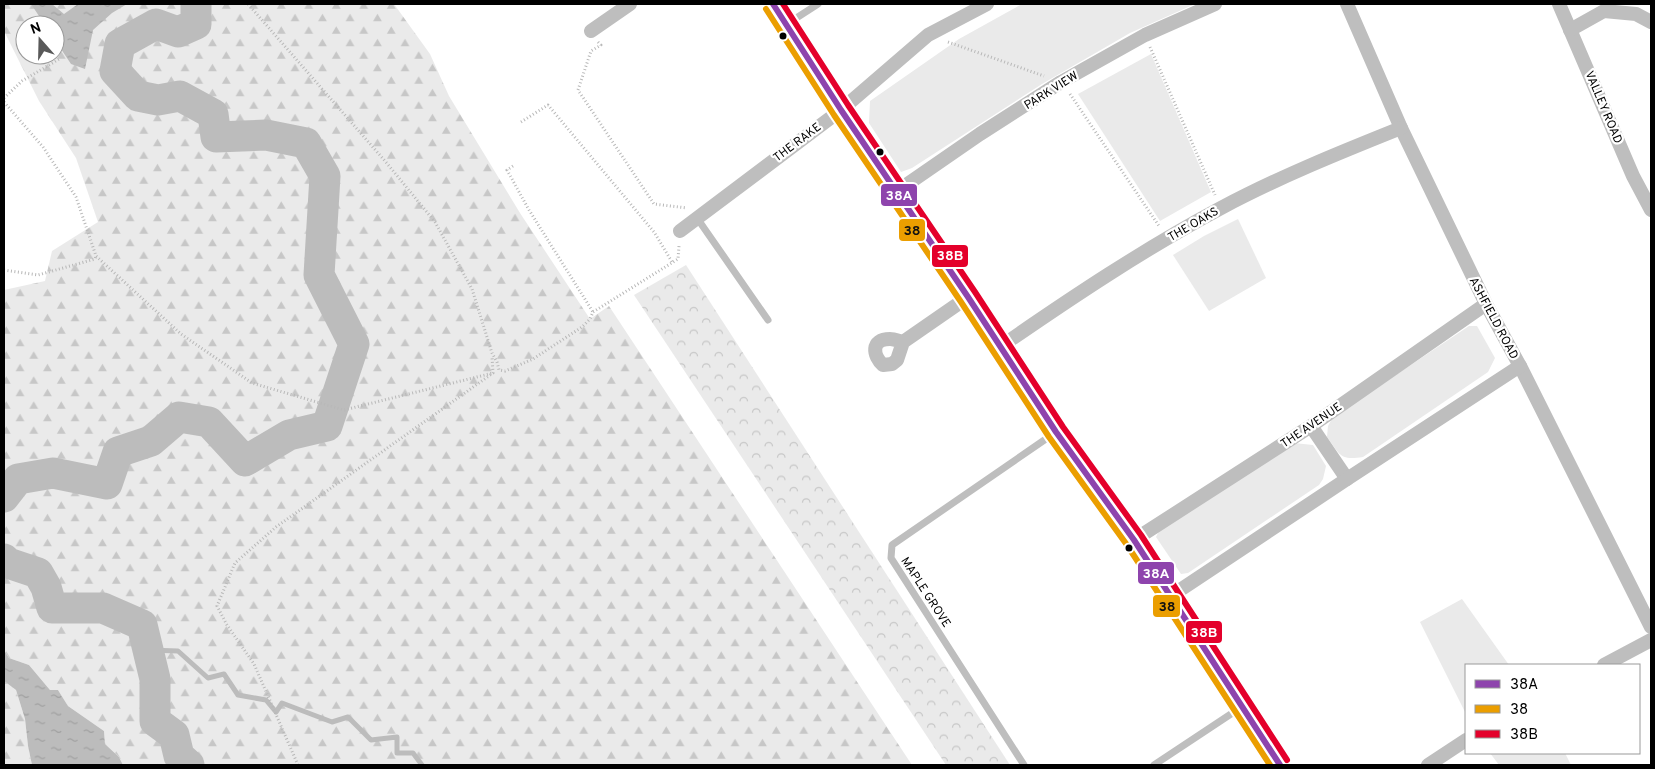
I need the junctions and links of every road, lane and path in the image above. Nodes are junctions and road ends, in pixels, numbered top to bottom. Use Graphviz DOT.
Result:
graph roads {
  1 [pos="248,4"];
  2 [pos="630,4"];
  3 [pos="773,4"];
  4 [pos="818,4"];
  5 [pos="987,4"];
  6 [pos="1215,4"];
  7 [pos="1347,4"];
  8 [pos="1559,4"];
  9 [pos="1651,22"];
  10 [pos="788,24"];
  11 [pos="1570,30"];
  12 [pos="591,31"];
  13 [pos="928,35"];
  14 [pos="1145,35"];
  15 [pos="49,65"];
  16 [pos="1061,82"];
  17 [pos="4,98"];
  18 [pos="4,102"];
  19 [pos="840,110"];
  20 [pos="521,122"];
  21 [pos="1401,128"];
  22 [pos="513,166"];
  23 [pos="896,192"];
  24 [pos="694,202"];
  25 [pos="1221,208"];
  26 [pos="1651,210"];
  27 [pos="697,218"];
  28 [pos="680,231"];
  29 [pos="1168,239"];
  30 [pos="96,256"];
  31 [pos="672,262"];
  32 [pos="4,270"];
  33 [pos="968,297"];
  34 [pos="1486,304"];
  35 [pos="594,311"];
  36 [pos="768,320"];
  37 [pos="902,342"];
  38 [pos="1000,347"];
  39 [pos="492,353"];
  40 [pos="1520,366"];
  41 [pos="492,373"];
  42 [pos="1311,426"];
  43 [pos="1056,432"];
  44 [pos="1347,479"];
  45 [pos="1134,540"];
  46 [pos="1171,596"];
  47 [pos="1651,627"];
  48 [pos="1651,640"];
  49 [pos="1606,664"];
  50 [pos="1243,706"];
  51 [pos="1465,741"];
  52 [pos="298,765"];
  53 [pos="1024,765"];
  54 [pos="1154,765"];
  55 [pos="1280,765"];
  56 [pos="1428,765"];
  1 -- 39 [label="path"];
  2 -- 12 [label="street"];
  3 -- 10 [label="street"];
  4 -- 10 [label="lane"];
  5 -- 13 [label="street, THE RAKE"];
  6 -- 14 [label="street, PARK VIEW"];
  7 -- 21 [label="street, ASHFIELD ROAD"];
  8 -- 11 [label="street, VALLEY ROAD"];
  9 -- 11 [label="street"];
  10 -- 19 [label="street"];
  11 -- 26 [label="street, VALLEY ROAD"];
  12 -- 24 [label="path"];
  13 -- 16 [label="path"];
  13 -- 19 [label="street, THE RAKE"];
  14 -- 16 [label="street, PARK VIEW"];
  14 -- 25 [label="path"];
  15 -- 17 [label="path"];
  16 -- 23 [label="street, PARK VIEW"];
  16 -- 29 [label="path"];
  18 -- 30 [label="path"];
  19 -- 23 [label="street"];
  19 -- 27 [label="street, THE RAKE"];
  20 -- 31 [label="path"];
  21 -- 25 [label="street, THE OAKS"];
  21 -- 34 [label="street, ASHFIELD ROAD"];
  22 -- 35 [label="path"];
  23 -- 33 [label="street"];
  25 -- 29 [label="street, THE OAKS"];
  27 -- 28 [label="street, THE RAKE"];
  27 -- 36 [label="lane"];
  28 -- 31 [label="path"];
  29 -- 38 [label="street, THE OAKS"];
  30 -- 32 [label="path"];
  30 -- 41 [label="path"];
  31 -- 35 [label="path"];
  33 -- 37 [label="street"];
  33 -- 38 [label="street"];
  34 -- 40 [label="street, ASHFIELD ROAD"];
  34 -- 42 [label="street, THE AVENUE"];
  35 -- 39 [label="path"];
  38 -- 43 [label="street"];
  39 -- 41 [label="path"];
  40 -- 44 [label="street"];
  40 -- 47 [label="street, ASHFIELD ROAD"];
  41 -- 52 [label="path"];
  42 -- 44 [label="street"];
  42 -- 45 [label="street, THE AVENUE"];
  43 -- 45 [label="street"];
  43 -- 53 [label="lane, MAPLE GROVE"];
  44 -- 46 [label="street"];
  45 -- 46 [label="street"];
  46 -- 50 [label="street"];
  48 -- 49 [label="street"];
  50 -- 54 [label="lane"];
  50 -- 55 [label="street"];
  51 -- 56 [label="street"];
}
